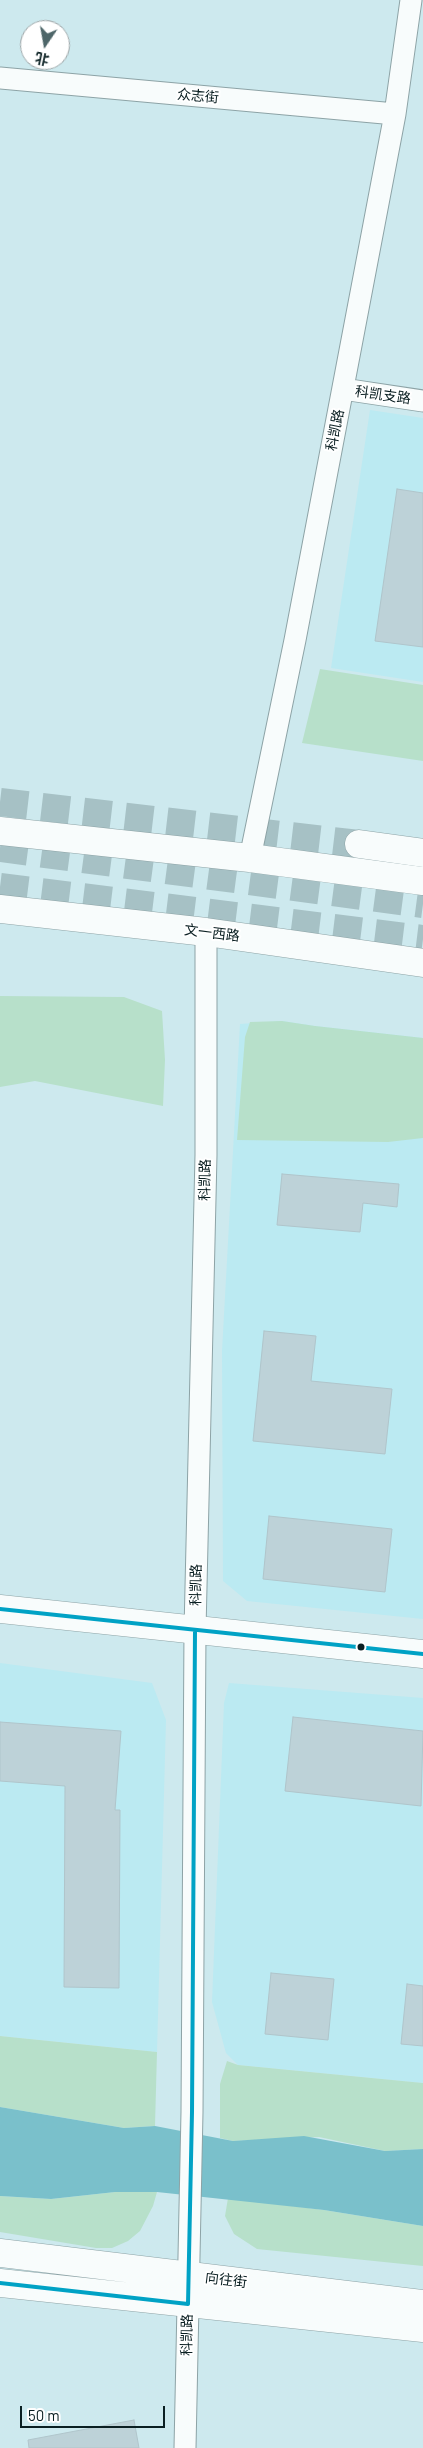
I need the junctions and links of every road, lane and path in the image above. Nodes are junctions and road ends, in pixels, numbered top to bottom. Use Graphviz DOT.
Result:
graph roads {
  1 [pos="410,0"];
  2 [pos="0,78"];
  3 [pos="395,114"];
  4 [pos="343,389"];
  5 [pos="423,401"];
  6 [pos="0,831"];
  7 [pos="359,844"];
  8 [pos="423,853"];
  9 [pos="250,858"];
  10 [pos="423,881"];
  11 [pos="0,909"];
  12 [pos="206,932"];
  13 [pos="423,963"];
  14 [pos="0,1609"];
  15 [pos="195,1630"];
  16 [pos="423,1654"];
  17 [pos="0,2254"];
  18 [pos="188,2276"];
  19 [pos="0,2283"];
  20 [pos="188,2304"];
  21 [pos="423,2304"];
  22 [pos="423,2328"];
  23 [pos="185,2448"];
  1 -- 3 [label="street, 科凯路"];
  2 -- 3 [label="street, 众志街"];
  3 -- 4 [label="street, 科凯路"];
  4 -- 5 [label="street, 科凯支路"];
  4 -- 9 [label="street, 科凯路"];
  6 -- 9 [label="main road"];
  7 -- 8 [label="main road"];
  9 -- 10 [label="main road"];
  11 -- 12 [label="main road, 文一西路"];
  12 -- 13 [label="main road, 文一西路"];
  12 -- 15 [label="street, 科凯路"];
  14 -- 15 [label="main road"];
  15 -- 16 [label="main road"];
  15 -- 18 [label="street, 科凯路"];
  17 -- 18 [label="main road, 向往街"];
  18 -- 20 [label="street, 科凯路"];
  18 -- 21 [label="main road, 向往街"];
  19 -- 20 [label="main road, 向往街"];
  20 -- 22 [label="main road, 向往街"];
  20 -- 23 [label="street, 科凯路"];
}
